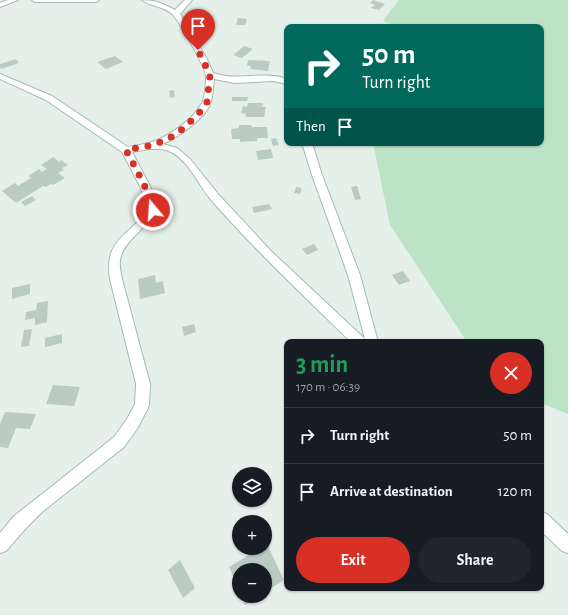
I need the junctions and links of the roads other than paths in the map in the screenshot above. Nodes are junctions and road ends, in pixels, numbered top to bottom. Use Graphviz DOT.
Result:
graph roads {
  1 [pos="15,0"];
  2 [pos="35,0"];
  3 [pos="96,0"];
  4 [pos="145,0"];
  5 [pos="189,0"];
  6 [pos="0,5"];
  7 [pos="176,14"];
  8 [pos="210,75"];
  9 [pos="0,76"];
  10 [pos="284,81"];
  11 [pos="154,145"];
  12 [pos="308,146"];
  13 [pos="126,150"];
  14 [pos="357,339"];
  15 [pos="371,339"];
  16 [pos="544,523"];
  17 [pos="0,545"];
  18 [pos="568,545"];
  1 -- 6 [label="street"];
  2 -- 3 [label="street"];
  4 -- 7 [label="street"];
  5 -- 7 [label="street"];
  7 -- 8 [label="street"];
  8 -- 10 [label="street"];
  8 -- 11 [label="street"];
  9 -- 13 [label="street"];
  11 -- 13 [label="street"];
  11 -- 14 [label="street"];
  12 -- 15 [label="street"];
  13 -- 17 [label="street"];
  16 -- 18 [label="street"];
}
